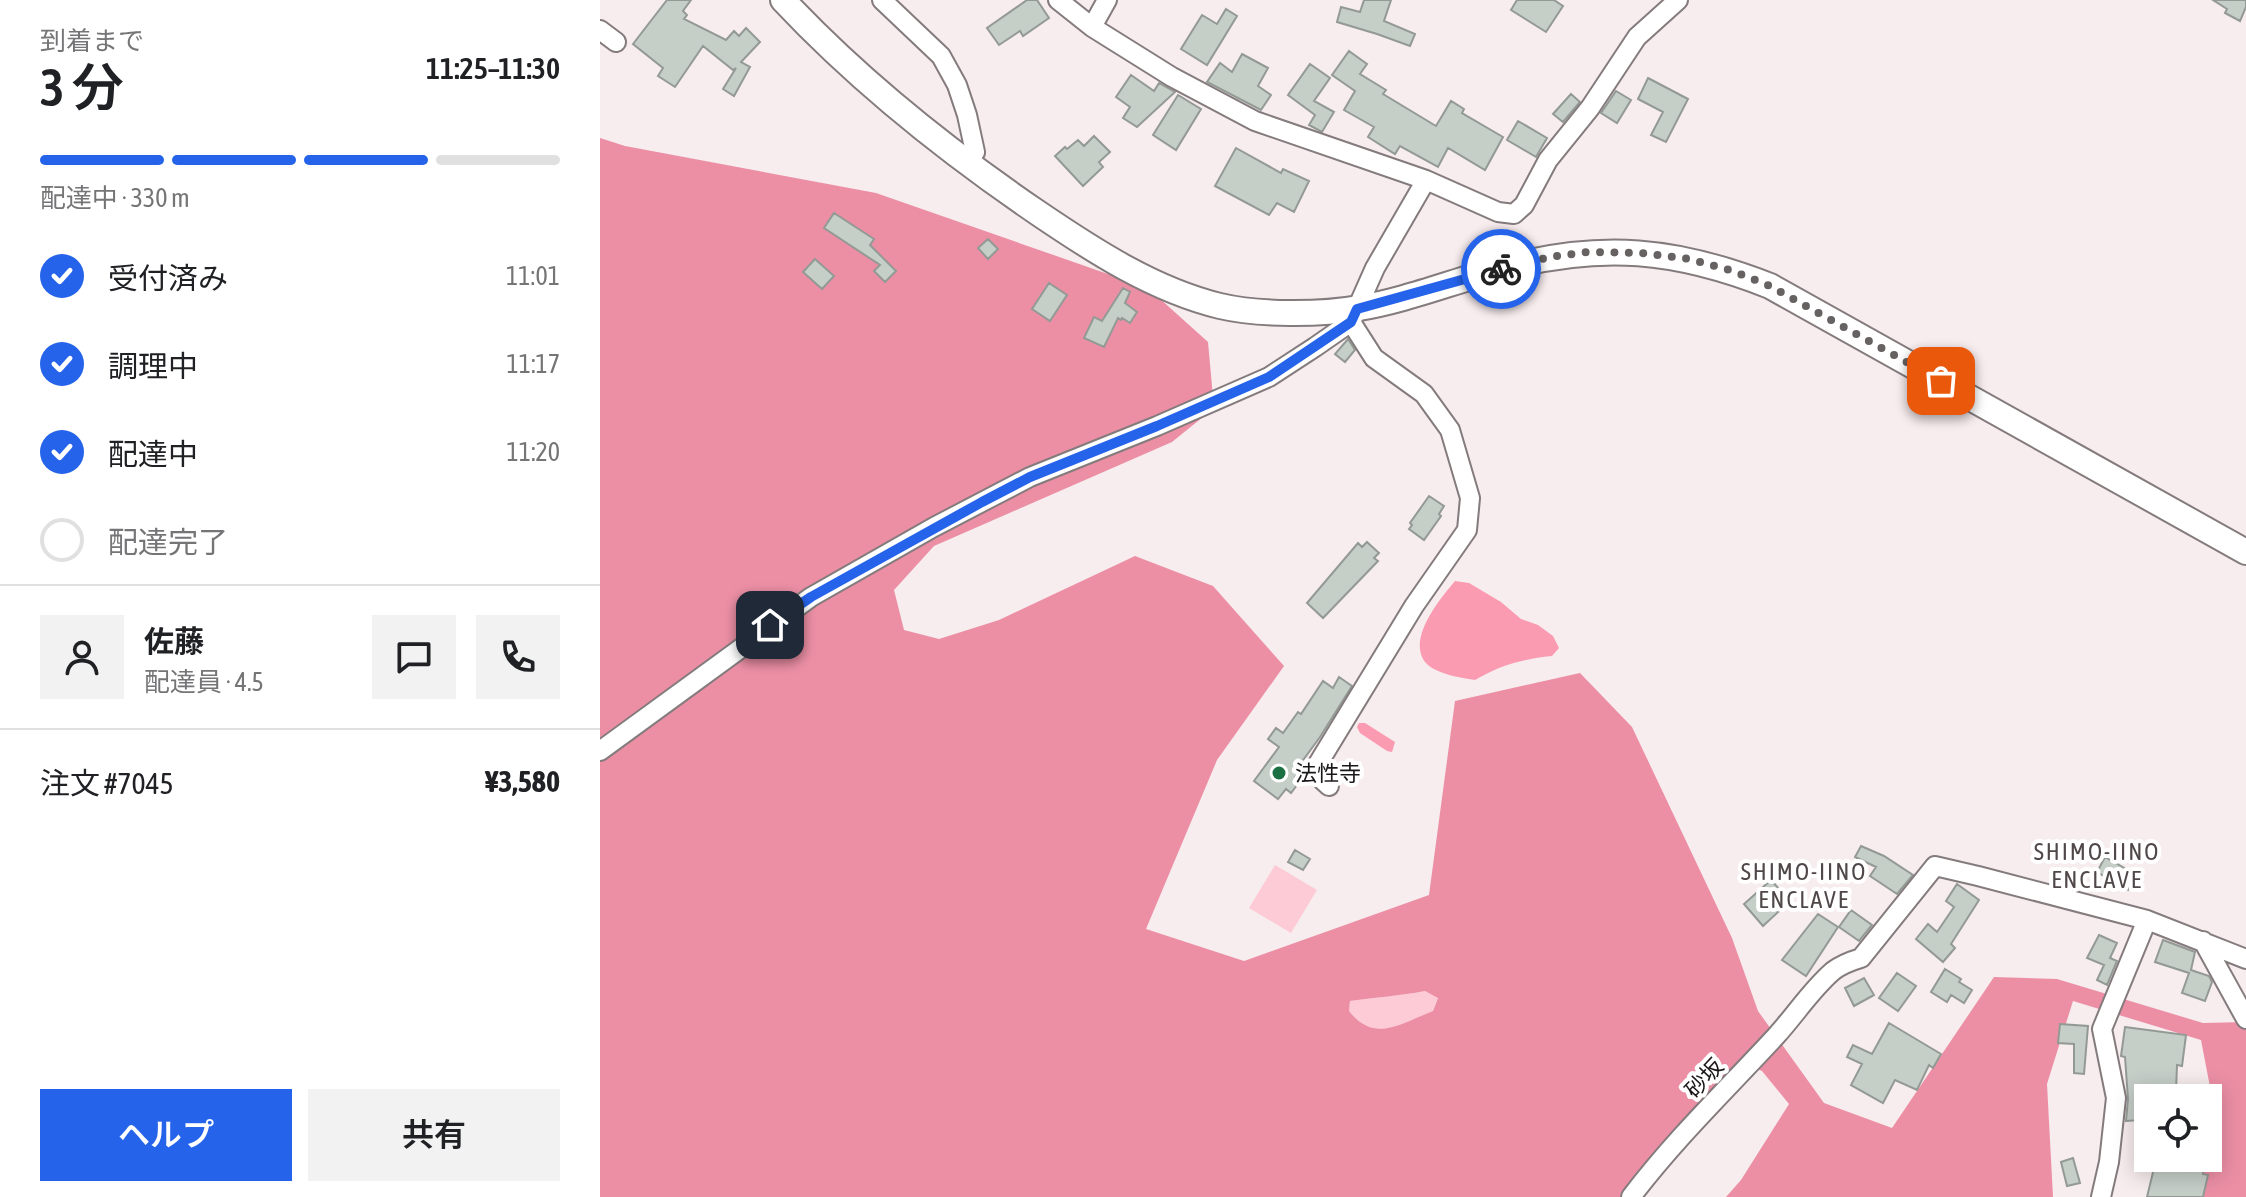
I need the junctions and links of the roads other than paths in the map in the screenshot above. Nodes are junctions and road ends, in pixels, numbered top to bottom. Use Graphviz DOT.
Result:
graph roads {
  1 [pos="783,0"];
  2 [pos="882,0"];
  3 [pos="1058,0"];
  4 [pos="1107,0"];
  5 [pos="1678,0"];
  6 [pos="1092,27"];
  7 [pos="600,30"];
  8 [pos="616,42"];
  9 [pos="964,161"];
  10 [pos="1426,180"];
  11 [pos="1354,316"];
  12 [pos="2246,552"];
  13 [pos="600,751"];
  14 [pos="1329,786"];
  15 [pos="2147,920"];
  16 [pos="2203,941"];
  17 [pos="2246,959"];
  18 [pos="2246,1019"];
  19 [pos="1631,1197"];
  20 [pos="2101,1197"];
  1 -- 9 [label="street"];
  2 -- 9 [label="street"];
  3 -- 6 [label="street"];
  4 -- 6 [label="street"];
  5 -- 10 [label="street"];
  6 -- 10 [label="street"];
  7 -- 8 [label="street"];
  9 -- 11 [label="street"];
  10 -- 11 [label="street"];
  11 -- 12 [label="street"];
  11 -- 13 [label="street"];
  11 -- 14 [label="street"];
  15 -- 16 [label="street"];
  15 -- 19 [label="street, 砂坂"];
  15 -- 20 [label="street"];
  16 -- 17 [label="street"];
  16 -- 18 [label="street"];
}
